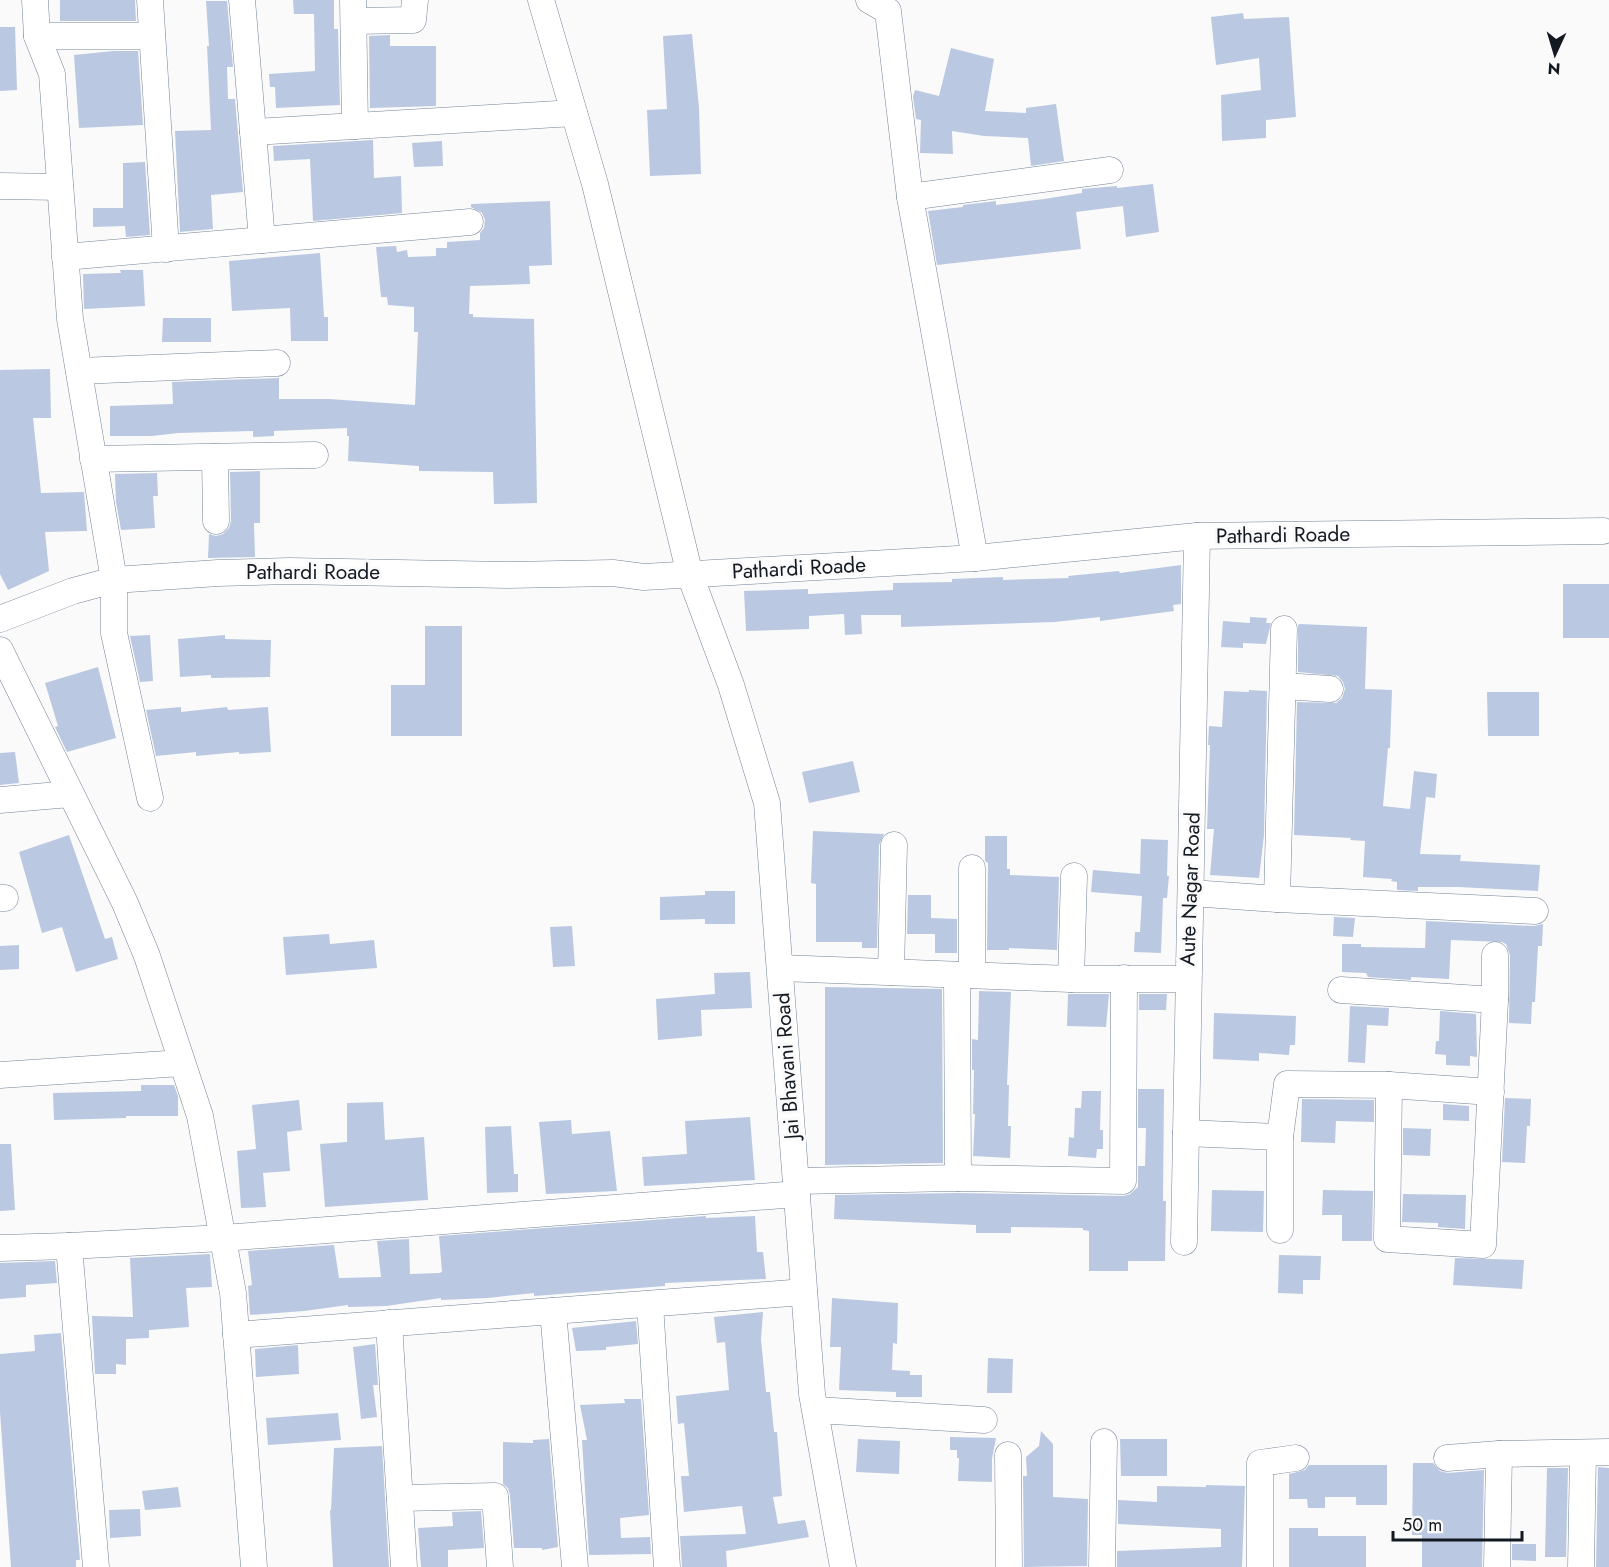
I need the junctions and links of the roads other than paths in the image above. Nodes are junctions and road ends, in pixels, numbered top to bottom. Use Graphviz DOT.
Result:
graph roads {
  1 [pos="35,0"];
  2 [pos="150,0"];
  3 [pos="242,0"];
  4 [pos="415,0"];
  5 [pos="541,0"];
  6 [pos="870,0"];
  7 [pos="354,11"];
  8 [pos="37,36"];
  9 [pos="152,36"];
  10 [pos="574,113"];
  11 [pos="355,126"];
  12 [pos="253,132"];
  13 [pos="1110,170"];
  14 [pos="0,186"];
  15 [pos="60,187"];
  16 [pos="910,197"];
  17 [pos="470,222"];
  18 [pos="262,240"];
  19 [pos="166,249"];
  20 [pos="65,257"];
  21 [pos="277,363"];
  22 [pos="79,371"];
  23 [pos="315,456"];
  24 [pos="215,457"];
  25 [pos="93,459"];
  26 [pos="216,521"];
  27 [pos="1603,531"];
  28 [pos="1197,536"];
  29 [pos="975,558"];
  30 [pos="690,575"];
  31 [pos="114,589"];
  32 [pos="0,619"];
  33 [pos="1284,629"];
  34 [pos="0,639"];
  35 [pos="0,650"];
  36 [pos="1283,686"];
  37 [pos="1330,689"];
  38 [pos="70,794"];
  39 [pos="150,798"];
  40 [pos="0,800"];
  41 [pos="894,845"];
  42 [pos="972,868"];
  43 [pos="1074,876"];
  44 [pos="1191,893"];
  45 [pos="1277,899"];
  46 [pos="1535,911"];
  47 [pos="1495,955"];
  48 [pos="780,968"];
  49 [pos="891,972"];
  50 [pos="965,975"];
  51 [pos="1124,978"];
  52 [pos="1071,979"];
  53 [pos="1188,979"];
  54 [pos="1341,990"];
  55 [pos="1495,1000"];
  56 [pos="182,1063"];
  57 [pos="0,1075"];
  58 [pos="1389,1085"];
  59 [pos="1491,1092"];
  60 [pos="1186,1133"];
  61 [pos="1280,1137"];
  62 [pos="958,1178"];
  63 [pos="796,1188"];
  64 [pos="1280,1230"];
  65 [pos="223,1238"];
  66 [pos="1184,1242"];
  67 [pos="69,1246"];
  68 [pos="0,1248"];
  69 [pos="804,1292"];
  70 [pos="650,1304"];
  71 [pos="553,1311"];
  72 [pos="389,1323"];
  73 [pos="236,1335"];
  74 [pos="816,1410"];
  75 [pos="984,1420"];
  76 [pos="1104,1442"];
  77 [pos="1609,1452"];
  78 [pos="1583,1453"];
  79 [pos="1499,1454"];
  80 [pos="1008,1455"];
  81 [pos="1296,1458"];
  82 [pos="1447,1458"];
  83 [pos="400,1498"];
  84 [pos="96,1567"];
  85 [pos="254,1567"];
  86 [pos="404,1567"];
  87 [pos="500,1567"];
  88 [pos="575,1567"];
  89 [pos="667,1567"];
  90 [pos="843,1567"];
  91 [pos="1009,1567"];
  92 [pos="1102,1567"];
  93 [pos="1260,1567"];
  94 [pos="1497,1567"];
  95 [pos="1581,1567"];
  1 -- 8 [label="street"];
  2 -- 9 [label="street"];
  3 -- 12 [label="street"];
  4 -- 7 [label="street"];
  5 -- 10 [label="street, Jai Bhavani Road"];
  6 -- 16 [label="street"];
  7 -- 11 [label="street"];
  8 -- 9 [label="street"];
  8 -- 15 [label="street"];
  9 -- 19 [label="street"];
  10 -- 11 [label="street"];
  10 -- 30 [label="street, Jai Bhavani Road"];
  11 -- 12 [label="street"];
  12 -- 18 [label="street"];
  13 -- 16 [label="street"];
  14 -- 15 [label="street"];
  15 -- 20 [label="street"];
  16 -- 29 [label="street"];
  17 -- 18 [label="street"];
  18 -- 19 [label="street"];
  19 -- 20 [label="street"];
  20 -- 22 [label="street"];
  21 -- 22 [label="street"];
  22 -- 25 [label="street"];
  23 -- 24 [label="street"];
  24 -- 25 [label="street"];
  24 -- 26 [label="street"];
  25 -- 31 [label="street"];
  27 -- 28 [label="street, Pathardi Roade"];
  28 -- 29 [label="street, Pathardi Roade"];
  28 -- 44 [label="street, Aute Nagar Road"];
  29 -- 30 [label="street, Pathardi Roade"];
  30 -- 31 [label="street, Pathardi Roade"];
  30 -- 48 [label="street, Jai Bhavani Road"];
  31 -- 32 [label="street, Pathardi Roade"];
  31 -- 34 [label="street"];
  31 -- 39 [label="street"];
  33 -- 36 [label="street"];
  35 -- 38 [label="street"];
  36 -- 37 [label="street"];
  36 -- 45 [label="street"];
  38 -- 40 [label="street"];
  38 -- 56 [label="street"];
  41 -- 49 [label="street"];
  42 -- 50 [label="street"];
  43 -- 52 [label="street"];
  44 -- 45 [label="street"];
  44 -- 53 [label="street, Aute Nagar Road"];
  45 -- 46 [label="street"];
  47 -- 55 [label="street"];
  48 -- 49 [label="street"];
  48 -- 63 [label="street, Jai Bhavani Road"];
  49 -- 50 [label="street"];
  50 -- 52 [label="street"];
  50 -- 62 [label="street"];
  51 -- 52 [label="street"];
  51 -- 53 [label="street"];
  51 -- 62 [label="street"];
  53 -- 60 [label="street, Aute Nagar Road"];
  54 -- 55 [label="street"];
  55 -- 59 [label="street"];
  56 -- 57 [label="street"];
  56 -- 65 [label="street"];
  58 -- 59 [label="street"];
  58 -- 59 [label="street"];
  58 -- 61 [label="street"];
  60 -- 61 [label="street"];
  60 -- 66 [label="street, Aute Nagar Road"];
  61 -- 64 [label="street"];
  62 -- 63 [label="street"];
  63 -- 65 [label="street"];
  63 -- 69 [label="street, Jai Bhavani Road"];
  65 -- 67 [label="street"];
  65 -- 73 [label="street"];
  67 -- 68 [label="street"];
  67 -- 84 [label="street"];
  69 -- 70 [label="street"];
  69 -- 74 [label="street, Jai Bhavani Road"];
  70 -- 71 [label="street"];
  70 -- 89 [label="street"];
  71 -- 72 [label="street"];
  71 -- 88 [label="street"];
  72 -- 73 [label="street"];
  72 -- 83 [label="street"];
  73 -- 85 [label="street"];
  74 -- 75 [label="street"];
  74 -- 90 [label="street, Jai Bhavani Road"];
  76 -- 92 [label="street"];
  77 -- 78 [label="street"];
  78 -- 79 [label="street"];
  78 -- 95 [label="street"];
  79 -- 82 [label="street"];
  79 -- 94 [label="street"];
  80 -- 91 [label="street"];
  81 -- 93 [label="street"];
  83 -- 86 [label="street"];
  83 -- 87 [label="street"];
}
